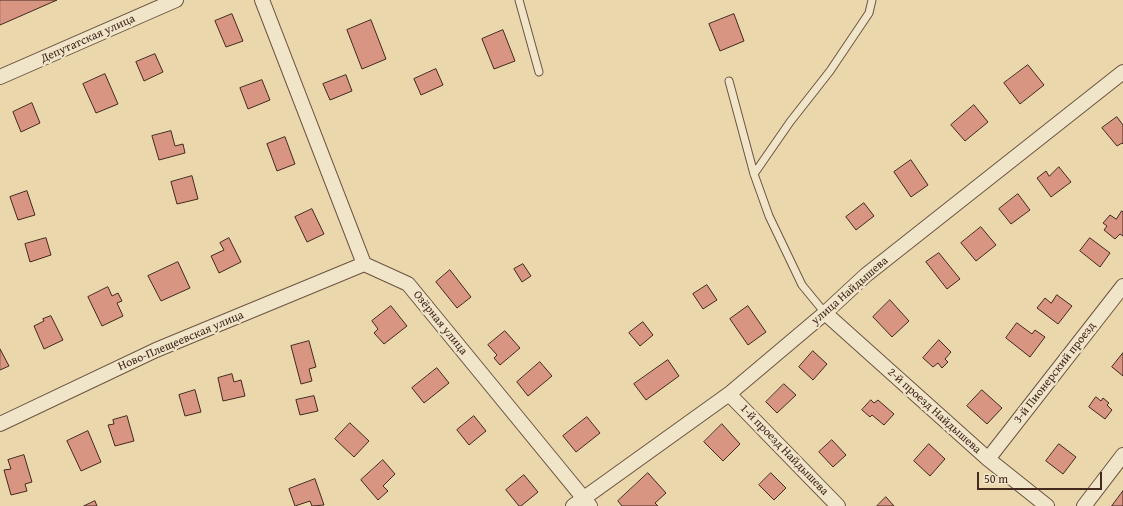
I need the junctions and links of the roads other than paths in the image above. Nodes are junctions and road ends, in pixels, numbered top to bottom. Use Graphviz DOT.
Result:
graph roads {
  1 [pos="176,0"];
  2 [pos="262,0"];
  3 [pos="519,0"];
  4 [pos="872,0"];
  5 [pos="539,72"];
  6 [pos="1123,72"];
  7 [pos="0,77"];
  8 [pos="729,81"];
  9 [pos="754,174"];
  10 [pos="364,264"];
  11 [pos="1123,286"];
  12 [pos="825,313"];
  13 [pos="729,394"];
  14 [pos="0,424"];
  15 [pos="1123,455"];
  16 [pos="988,459"];
  17 [pos="583,503"];
  18 [pos="838,506"];
  19 [pos="1047,506"];
  20 [pos="1084,506"];
  1 -- 7 [label="street, Депутатская улица"];
  2 -- 10 [label="street"];
  3 -- 5 [label="lane"];
  4 -- 9 [label="lane"];
  6 -- 12 [label="street, улица Найдышева"];
  8 -- 9 [label="lane"];
  9 -- 12 [label="lane"];
  10 -- 14 [label="street, Ново-Плещеевская улица"];
  10 -- 17 [label="street, Озёрная улица"];
  11 -- 16 [label="street, 3-й Пионерский проезд"];
  12 -- 13 [label="street, улица Найдышева"];
  12 -- 16 [label="street, 2-й проезд Найдышева"];
  13 -- 17 [label="street, улица Найдышева"];
  13 -- 18 [label="street, 1-й проезд Найдышева"];
  15 -- 20 [label="street"];
  16 -- 19 [label="street, 2-й проезд Найдышева"];
}
